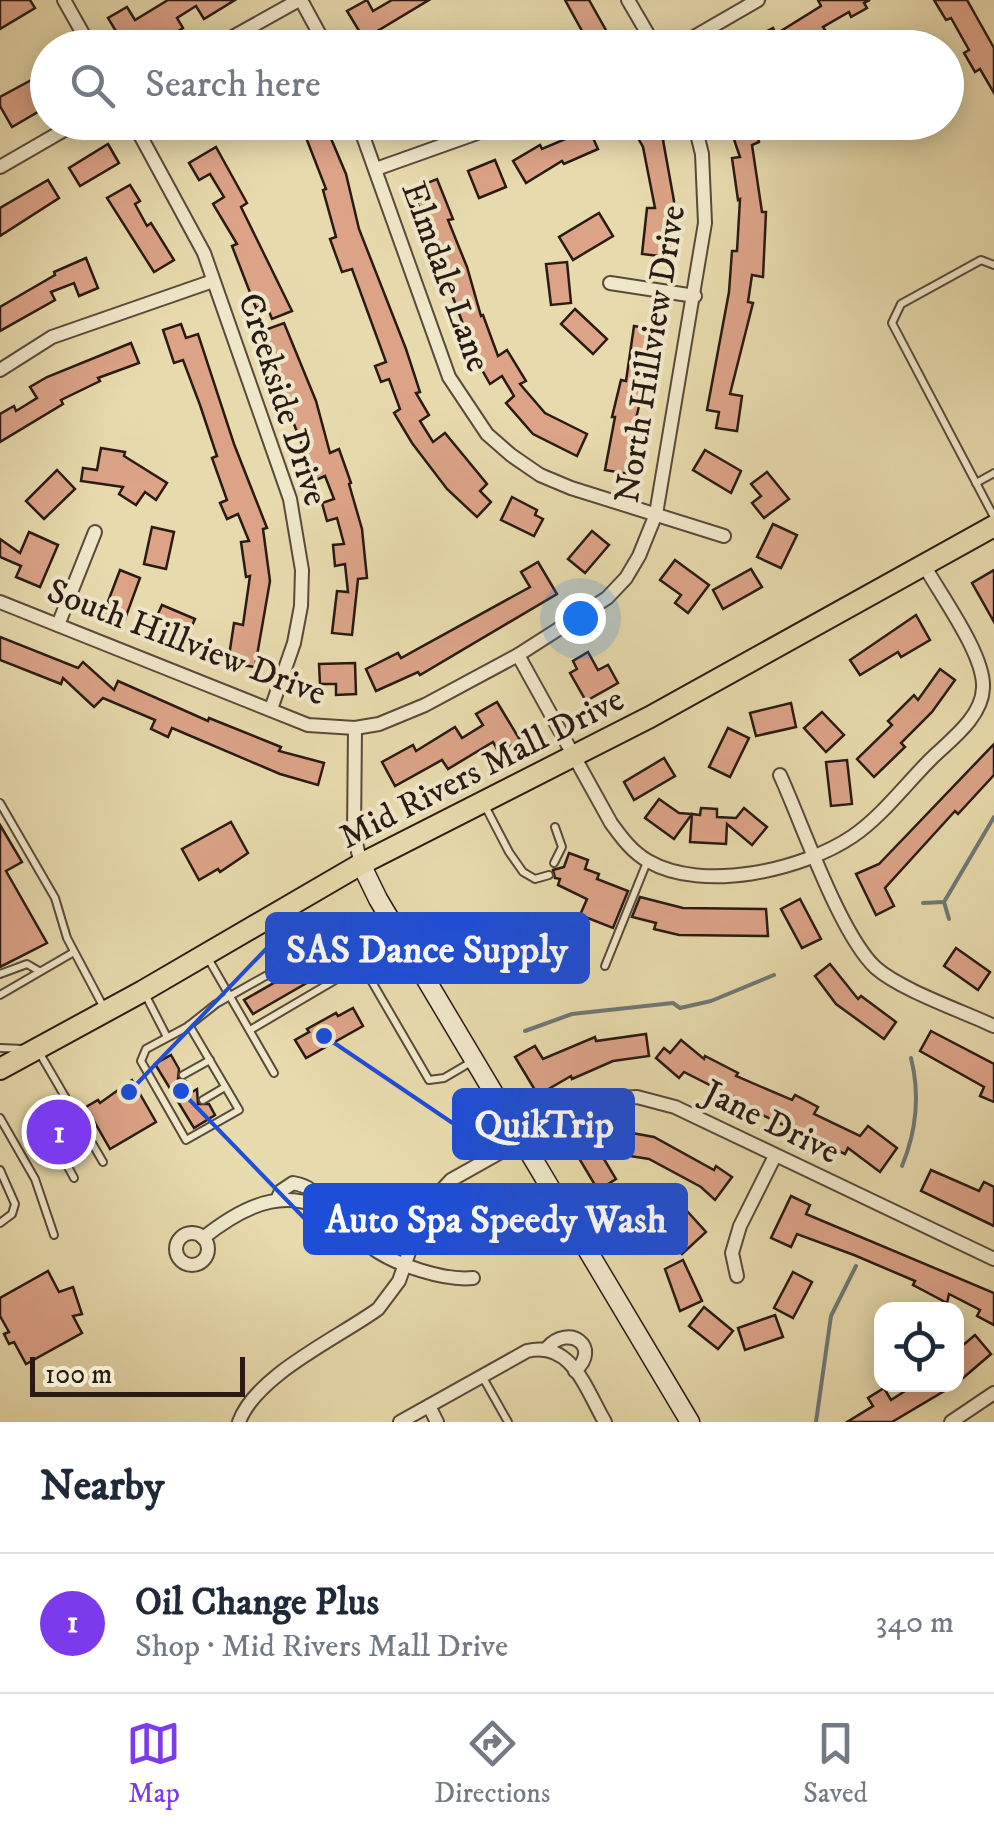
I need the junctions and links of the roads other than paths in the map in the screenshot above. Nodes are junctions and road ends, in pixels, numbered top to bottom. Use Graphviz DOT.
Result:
graph roads {
  1 [pos="64,0"];
  2 [pos="300,0"];
  3 [pos="628,0"];
  4 [pos="758,0"];
  5 [pos="81,30"];
  6 [pos="246,30"];
  7 [pos="316,30"];
  8 [pos="646,30"];
  9 [pos="706,30"];
  10 [pos="47,140"];
  11 [pos="143,140"];
  12 [pos="365,140"];
  13 [pos="457,140"];
  14 [pos="698,140"];
  15 [pos="0,167"];
  16 [pos="376,169"];
  17 [pos="994,266"];
  18 [pos="214,281"];
  19 [pos="610,283"];
  20 [pos="695,296"];
  21 [pos="0,370"];
  22 [pos="994,473"];
  23 [pos="976,484"];
  24 [pos="656,514"];
  25 [pos="994,517"];
  26 [pos="994,526"];
  27 [pos="95,532"];
  28 [pos="724,536"];
  29 [pos="924,565"];
  30 [pos="0,602"];
  31 [pos="58,625"];
  32 [pos="518,654"];
  33 [pos="271,709"];
  34 [pos="355,728"];
  35 [pos="574,757"];
  36 [pos="780,774"];
  37 [pos="482,802"];
  38 [pos="0,803"];
  39 [pos="555,827"];
  40 [pos="816,856"];
  41 [pos="647,861"];
  42 [pos="554,863"];
  43 [pos="361,864"];
  44 [pos="549,875"];
  45 [pos="403,940"];
  46 [pos="74,952"];
  47 [pos="206,954"];
  48 [pos="362,965"];
  49 [pos="605,966"];
  50 [pos="40,972"];
  51 [pos="0,974"];
  52 [pos="143,991"];
  53 [pos="0,995"];
  54 [pos="231,997"];
  55 [pos="106,1012"];
  56 [pos="190,1025"];
  57 [pos="994,1026"];
  58 [pos="250,1030"];
  59 [pos="167,1038"];
  60 [pos="0,1048"];
  61 [pos="38,1049"];
  62 [pos="210,1060"];
  63 [pos="474,1061"];
  64 [pos="0,1068"];
  65 [pos="274,1073"];
  66 [pos="182,1075"];
  67 [pos="166,1084"];
  68 [pos="226,1087"];
  69 [pos="156,1089"];
  70 [pos="65,1096"];
  71 [pos="203,1100"];
  72 [pos="184,1111"];
  73 [pos="0,1118"];
  74 [pos="173,1118"];
  75 [pos="48,1130"];
  76 [pos="520,1141"];
  77 [pos="58,1148"];
  78 [pos="776,1156"];
  79 [pos="102,1162"];
  80 [pos="0,1170"];
  81 [pos="74,1178"];
  82 [pos="0,1223"];
  83 [pos="54,1235"];
  84 [pos="203,1238"];
  85 [pos="994,1258"];
  86 [pos="405,1263"];
  87 [pos="736,1276"];
  88 [pos="474,1278"];
  89 [pos="548,1348"];
  90 [pos="575,1370"];
  91 [pos="482,1376"];
  92 [pos="994,1393"];
  93 [pos="428,1406"];
  94 [pos="239,1422"];
  95 [pos="400,1422"];
  96 [pos="438,1422"];
  97 [pos="508,1422"];
  98 [pos="604,1422"];
  99 [pos="690,1422"];
  100 [pos="950,1422"];
  1 -- 5 [label="street"];
  2 -- 6 [label="street"];
  2 -- 7 [label="street"];
  3 -- 8 [label="street"];
  4 -- 9 [label="street"];
  10 -- 15 [label="street"];
  11 -- 18 [label="street, Creekside Drive"];
  12 -- 16 [label="street, Elmdale Lane"];
  13 -- 16 [label="street"];
  14 -- 20 [label="street, North Hillview Drive"];
  16 -- 24 [label="street, Elmdale Lane"];
  17 -- 23 [label="lane"];
  18 -- 21 [label="street"];
  18 -- 33 [label="street, Creekside Drive"];
  19 -- 20 [label="street"];
  20 -- 24 [label="street, North Hillview Drive"];
  22 -- 23 [label="lane"];
  23 -- 25 [label="lane"];
  24 -- 28 [label="street, Elmdale Lane"];
  24 -- 32 [label="street, North Hillview Drive"];
  26 -- 29 [label="main road, Mid Rivers Mall Drive"];
  27 -- 31 [label="street"];
  29 -- 35 [label="main road, Mid Rivers Mall Drive"];
  29 -- 40 [label="street"];
  30 -- 31 [label="street, South Hillview Drive"];
  31 -- 33 [label="street, South Hillview Drive"];
  32 -- 34 [label="street, South Hillview Drive"];
  32 -- 35 [label="street"];
  33 -- 34 [label="street, South Hillview Drive"];
  34 -- 43 [label="street"];
  35 -- 37 [label="main road, Mid Rivers Mall Drive"];
  35 -- 41 [label="street"];
  36 -- 40 [label="street"];
  37 -- 43 [label="main road, Mid Rivers Mall Drive"];
  37 -- 44 [label="lane"];
  38 -- 46 [label="lane"];
  39 -- 42 [label="lane"];
  40 -- 41 [label="street"];
  40 -- 57 [label="street"];
  41 -- 49 [label="lane"];
  43 -- 45 [label="main road"];
  43 -- 47 [label="main road, Mid Rivers Mall Drive"];
  45 -- 48 [label="lane"];
  45 -- 63 [label="main road"];
  46 -- 50 [label="lane"];
  46 -- 55 [label="lane"];
  47 -- 52 [label="main road, Mid Rivers Mall Drive"];
  47 -- 54 [label="lane"];
  48 -- 54 [label="lane"];
  48 -- 58 [label="lane"];
  48 -- 63 [label="lane"];
  50 -- 51 [label="lane"];
  50 -- 53 [label="lane"];
  52 -- 55 [label="main road, Mid Rivers Mall Drive"];
  52 -- 59 [label="lane"];
  54 -- 56 [label="lane"];
  54 -- 58 [label="lane"];
  55 -- 61 [label="main road, Mid Rivers Mall Drive"];
  56 -- 59 [label="lane"];
  56 -- 62 [label="lane"];
  58 -- 65 [label="lane"];
  59 -- 69 [label="lane"];
  60 -- 61 [label="lane"];
  61 -- 64 [label="main road, Mid Rivers Mall Drive"];
  61 -- 70 [label="lane"];
  62 -- 66 [label="lane"];
  62 -- 68 [label="lane"];
  63 -- 76 [label="main road"];
  67 -- 69 [label="lane"];
  68 -- 71 [label="lane"];
  68 -- 74 [label="lane"];
  69 -- 74 [label="lane"];
  70 -- 75 [label="lane"];
  70 -- 79 [label="lane"];
  72 -- 74 [label="lane"];
  73 -- 83 [label="lane"];
  76 -- 78 [label="street, Jane Drive"];
  76 -- 86 [label="street, Jane Drive"];
  76 -- 99 [label="main road"];
  77 -- 81 [label="lane"];
  78 -- 85 [label="street, Jane Drive"];
  78 -- 87 [label="street"];
  80 -- 82 [label="lane"];
  84 -- 86 [label="street"];
  86 -- 88 [label="street"];
  86 -- 94 [label="street, Jane Drive"];
  89 -- 90 [label="street"];
  89 -- 90 [label="street"];
  89 -- 91 [label="street"];
  90 -- 98 [label="street"];
  91 -- 93 [label="street"];
  91 -- 97 [label="lane"];
  92 -- 100 [label="street"];
  93 -- 95 [label="street"];
  93 -- 96 [label="street"];
}
